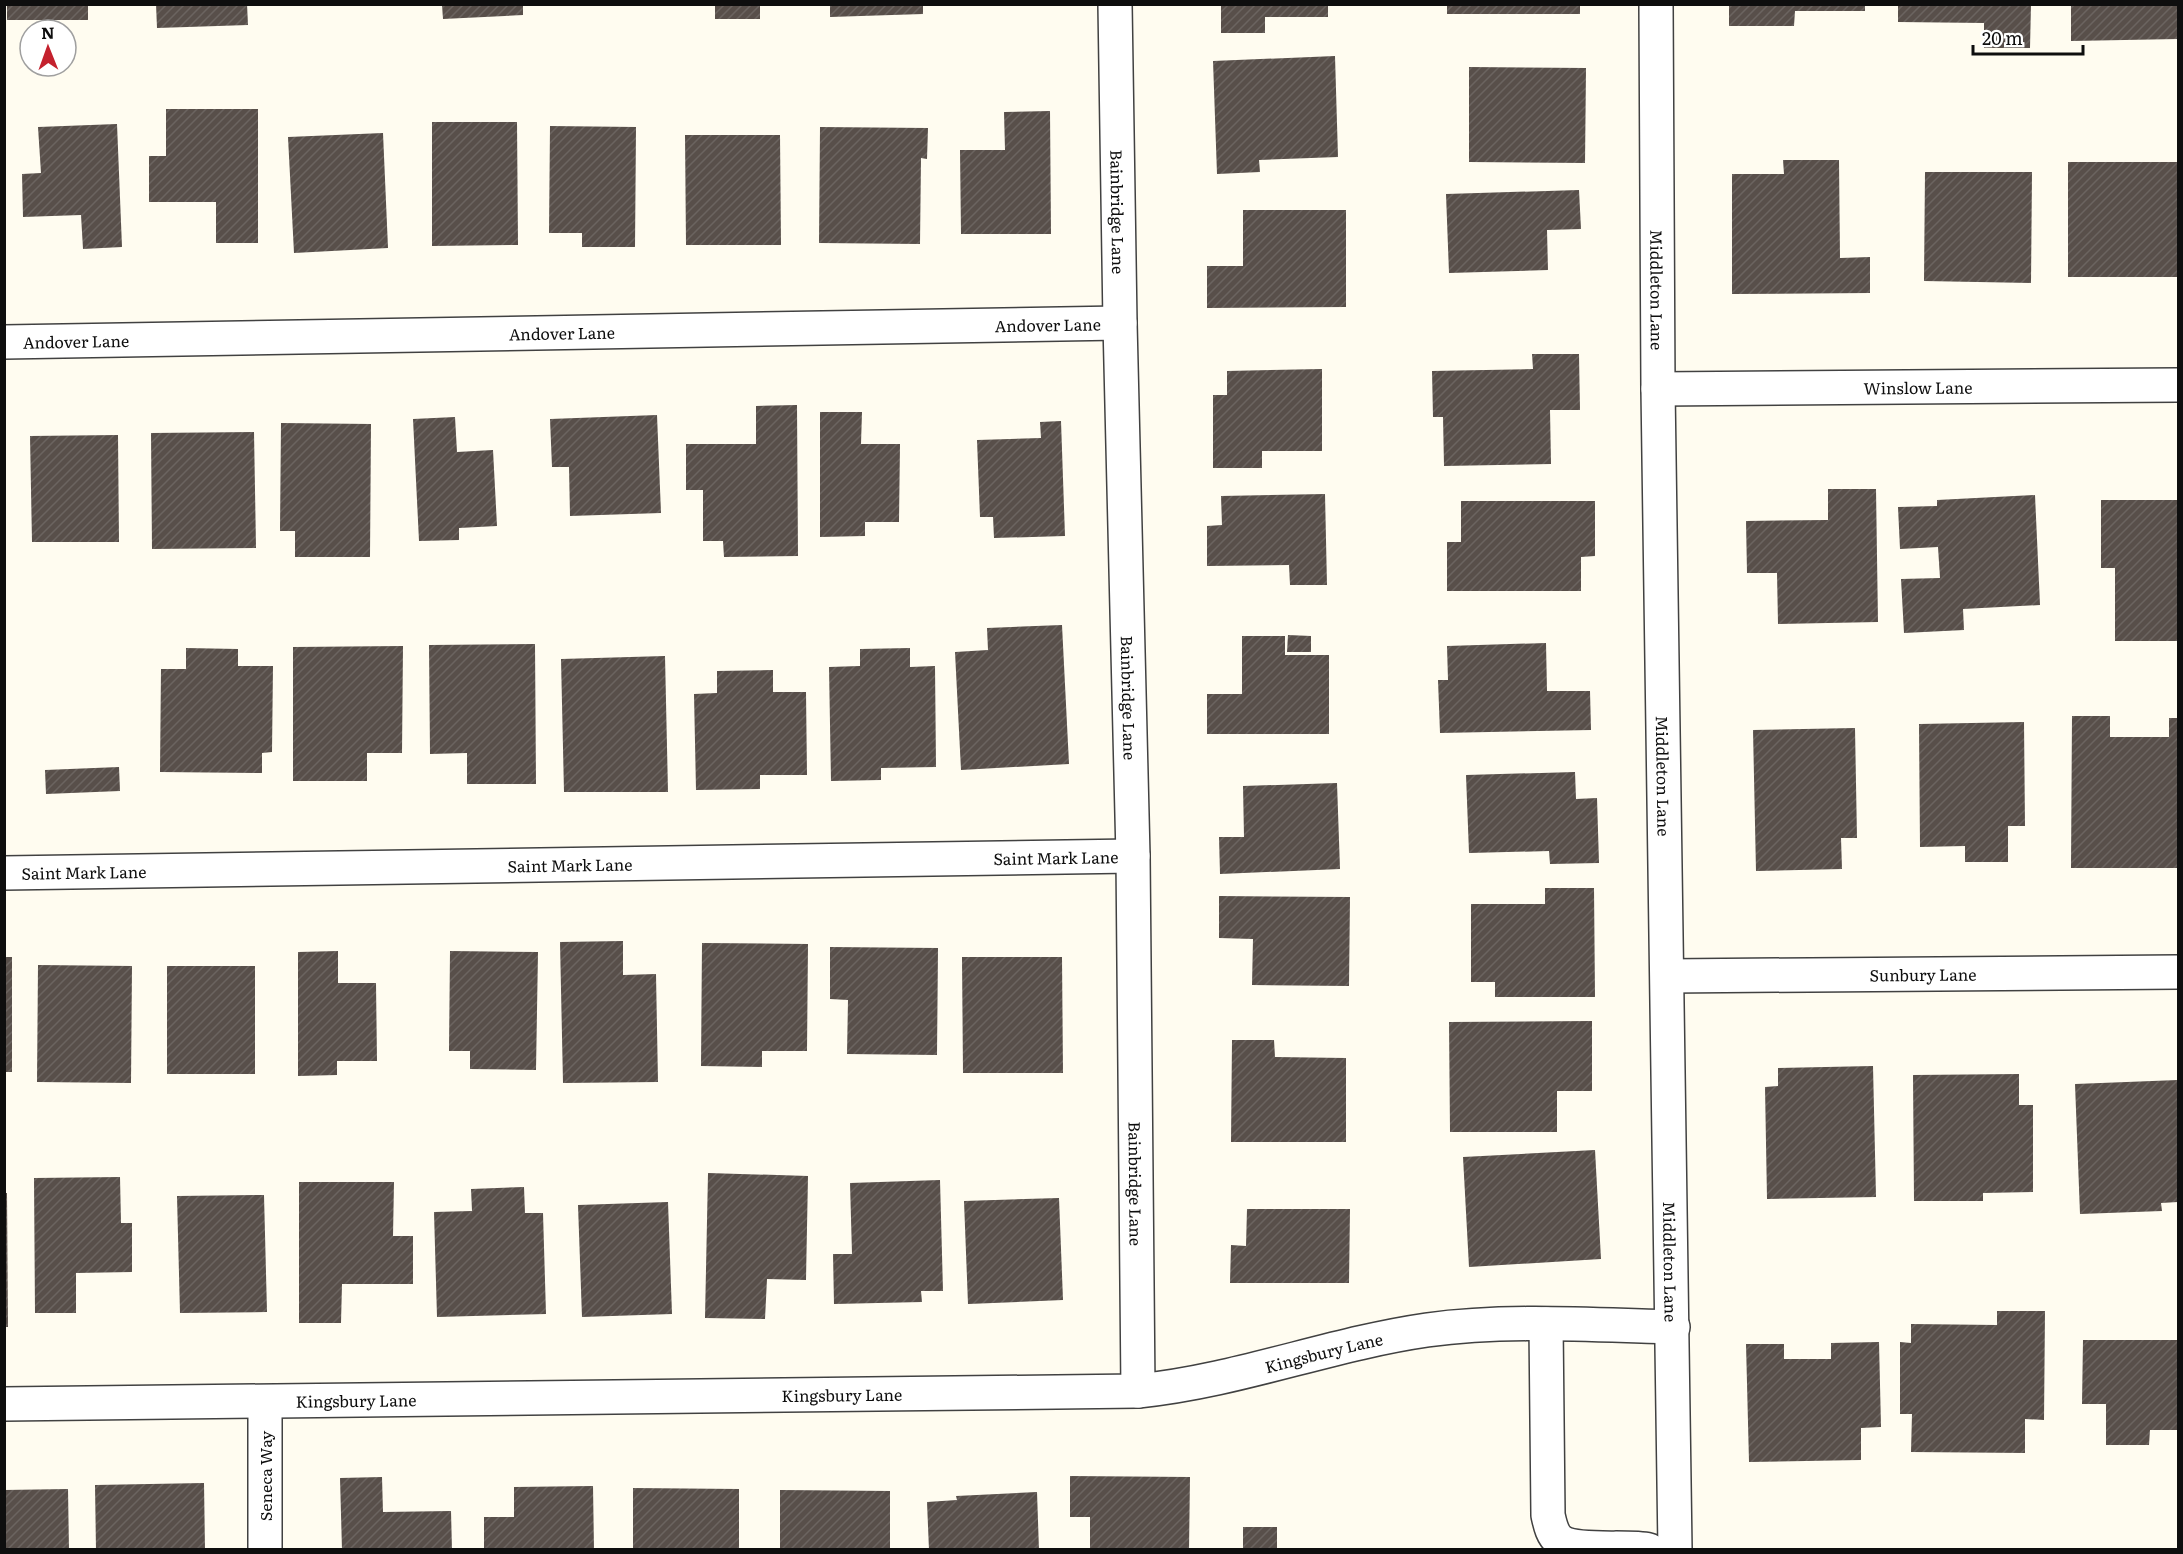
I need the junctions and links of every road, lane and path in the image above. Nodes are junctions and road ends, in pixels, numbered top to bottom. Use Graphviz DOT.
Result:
graph roads {
  1 [pos="1115,4"];
  2 [pos="1656,4"];
  3 [pos="1120,323"];
  4 [pos="4,342"];
  5 [pos="2178,385"];
  6 [pos="1658,388"];
  7 [pos="1133,856"];
  8 [pos="4,873"];
  9 [pos="2178,972"];
  10 [pos="1668,976"];
  11 [pos="1546,1324"];
  12 [pos="1673,1327"];
  13 [pos="1138,1391"];
  14 [pos="265,1402"];
  15 [pos="4,1404"];
  16 [pos="265,1550"];
  17 [pos="1649,1550"];
  18 [pos="1675,1550"];
  1 -- 3 [label="street, Bainbridge Lane"];
  2 -- 6 [label="street, Middleton Lane"];
  3 -- 4 [label="street, Andover Lane"];
  3 -- 7 [label="street, Bainbridge Lane"];
  5 -- 6 [label="street, Winslow Lane"];
  6 -- 10 [label="street, Middleton Lane"];
  7 -- 8 [label="street, Saint Mark Lane"];
  7 -- 13 [label="street, Bainbridge Lane"];
  9 -- 10 [label="street, Sunbury Lane"];
  10 -- 12 [label="street, Middleton Lane"];
  11 -- 12 [label="street, Kingsbury Lane"];
  11 -- 13 [label="street, Kingsbury Lane"];
  11 -- 17 [label="street"];
  12 -- 18 [label="street, Middleton Lane"];
  13 -- 14 [label="street, Kingsbury Lane"];
  14 -- 15 [label="street, Kingsbury Lane"];
  14 -- 16 [label="street, Seneca Way"];
}
